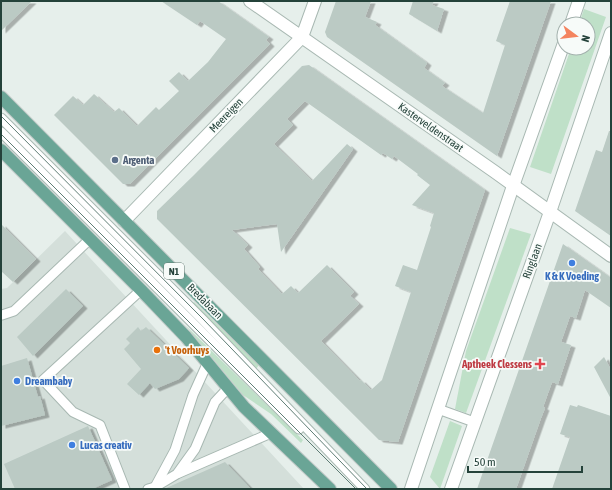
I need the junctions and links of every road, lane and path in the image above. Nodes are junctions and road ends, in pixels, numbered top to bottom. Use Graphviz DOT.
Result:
graph roads {
  1 [pos="250,1"];
  2 [pos="316,1"];
  3 [pos="579,1"];
  4 [pos="574,16"];
  5 [pos="611,33"];
  6 [pos="302,37"];
  7 [pos="559,56"];
  8 [pos="1,97"];
  9 [pos="1,118"];
  10 [pos="1,132"];
  11 [pos="1,150"];
  12 [pos="513,186"];
  13 [pos="550,212"];
  14 [pos="124,220"];
  15 [pos="90,239"];
  16 [pos="611,256"];
  17 [pos="142,290"];
  18 [pos="2,315"];
  19 [pos="207,364"];
  20 [pos="228,388"];
  21 [pos="438,409"];
  22 [pos="474,422"];
  23 [pos="271,433"];
  24 [pos="175,450"];
  25 [pos="189,458"];
  26 [pos="177,474"];
  27 [pos="151,488"];
  28 [pos="125,489"];
  29 [pos="330,489"];
  30 [pos="357,489"];
  31 [pos="365,489"];
  32 [pos="391,489"];
  33 [pos="411,489"];
  34 [pos="450,489"];
  1 -- 6 [label="street, Kasterveldenstraat"];
  2 -- 6 [label="street, Meereigen"];
  3 -- 4 [label="street"];
  5 -- 13 [label="street, Ringlaan"];
  6 -- 12 [label="street, Kasterveldenstraat"];
  6 -- 14 [label="street, Meereigen"];
  7 -- 12 [label="street"];
  8 -- 14 [label="main road, Bredabaan / N1"];
  9 -- 31 [label="lane"];
  10 -- 30 [label="lane"];
  11 -- 15 [label="main road"];
  12 -- 13 [label="street, Kasterveldenstraat"];
  12 -- 21 [label="street"];
  13 -- 16 [label="street, Kasterveldenstraat"];
  13 -- 22 [label="street, Ringlaan"];
  14 -- 32 [label="main road, Bredabaan / N1"];
  15 -- 17 [label="main road"];
  15 -- 18 [label="lane"];
  17 -- 19 [label="main road"];
  17 -- 28 [label="lane"];
  19 -- 20 [label="main road"];
  19 -- 24 [label="lane"];
  20 -- 23 [label="main road"];
  20 -- 25 [label="lane"];
  21 -- 22 [label="lane"];
  21 -- 33 [label="street"];
  22 -- 34 [label="street, Ringlaan"];
  23 -- 26 [label="lane"];
  23 -- 29 [label="main road"];
  24 -- 25 [label="lane"];
  24 -- 27 [label="lane"];
  25 -- 26 [label="lane"];
  26 -- 27 [label="lane"];
}
